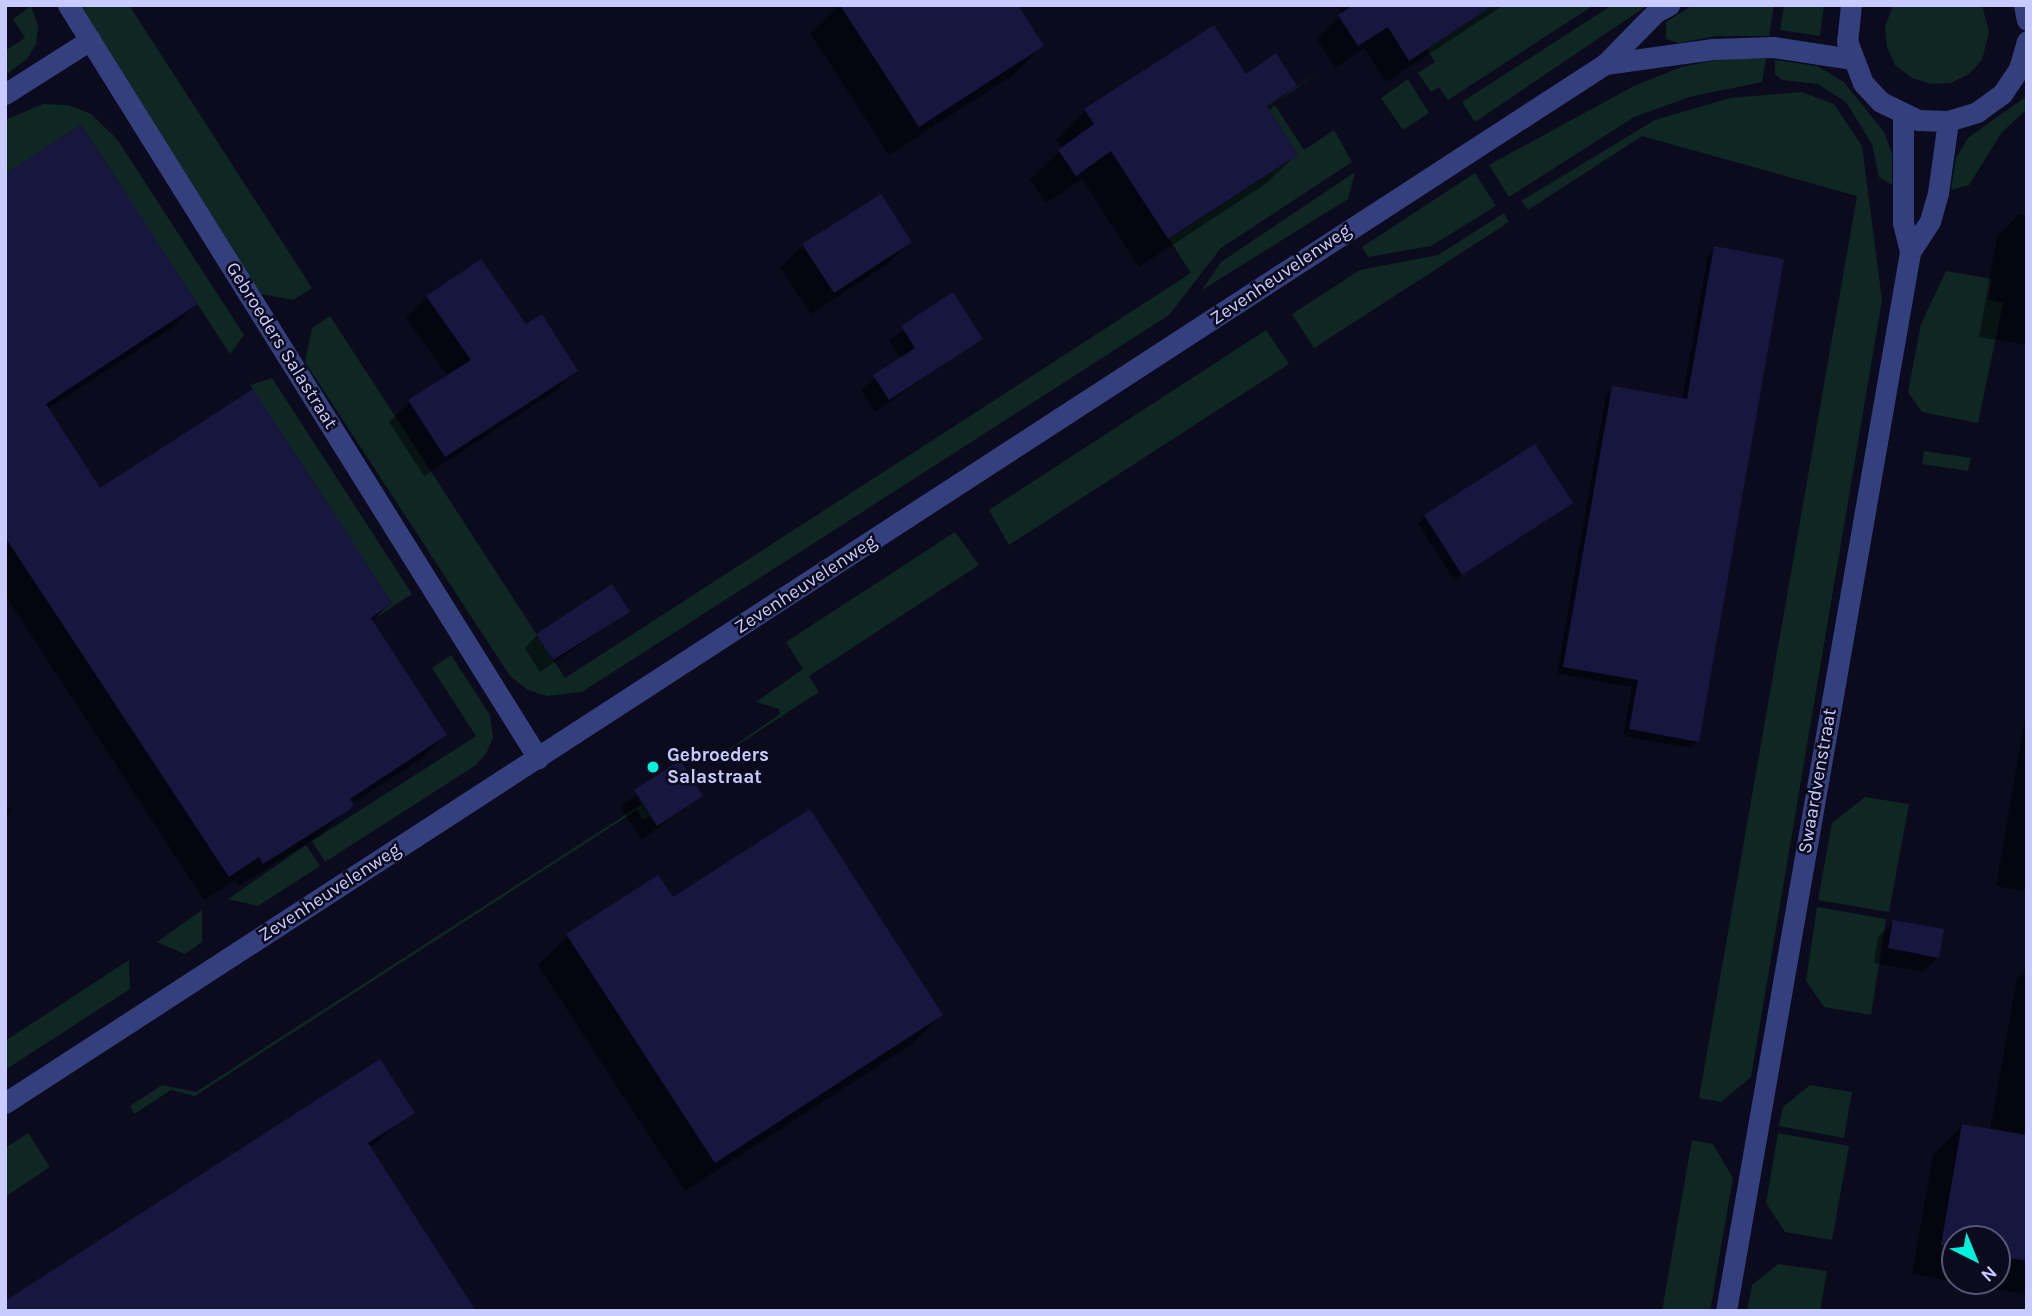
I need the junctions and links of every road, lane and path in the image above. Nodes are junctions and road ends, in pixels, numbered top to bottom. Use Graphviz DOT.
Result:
graph roads {
  1 [pos="68,5"];
  2 [pos="1670,5"];
  3 [pos="1851,5"];
  4 [pos="2024,5"];
  5 [pos="2027,20"];
  6 [pos="90,40"];
  7 [pos="2027,41"];
  8 [pos="1851,60"];
  9 [pos="1605,64"];
  10 [pos="2023,70"];
  11 [pos="5,94"];
  12 [pos="1903,115"];
  13 [pos="1948,121"];
  14 [pos="1910,252"];
  15 [pos="538,758"];
  16 [pos="5,1103"];
  17 [pos="1726,1311"];
  1 -- 6 [label="street, Gebroeders Salastraat"];
  2 -- 9 [label="street, Zevenheuvelenweg"];
  3 -- 8 [label="street"];
  4 -- 5 [label="street"];
  6 -- 11 [label="street"];
  6 -- 15 [label="street, Gebroeders Salastraat"];
  7 -- 10 [label="street"];
  8 -- 9 [label="street, Zevenheuvelenweg"];
  8 -- 12 [label="street"];
  9 -- 15 [label="street, Zevenheuvelenweg"];
  10 -- 13 [label="street"];
  12 -- 13 [label="street"];
  12 -- 14 [label="street, Swaardvenstraat"];
  13 -- 14 [label="street, Swaardvenstraat"];
  14 -- 17 [label="street, Swaardvenstraat"];
  15 -- 16 [label="street, Zevenheuvelenweg"];
}
